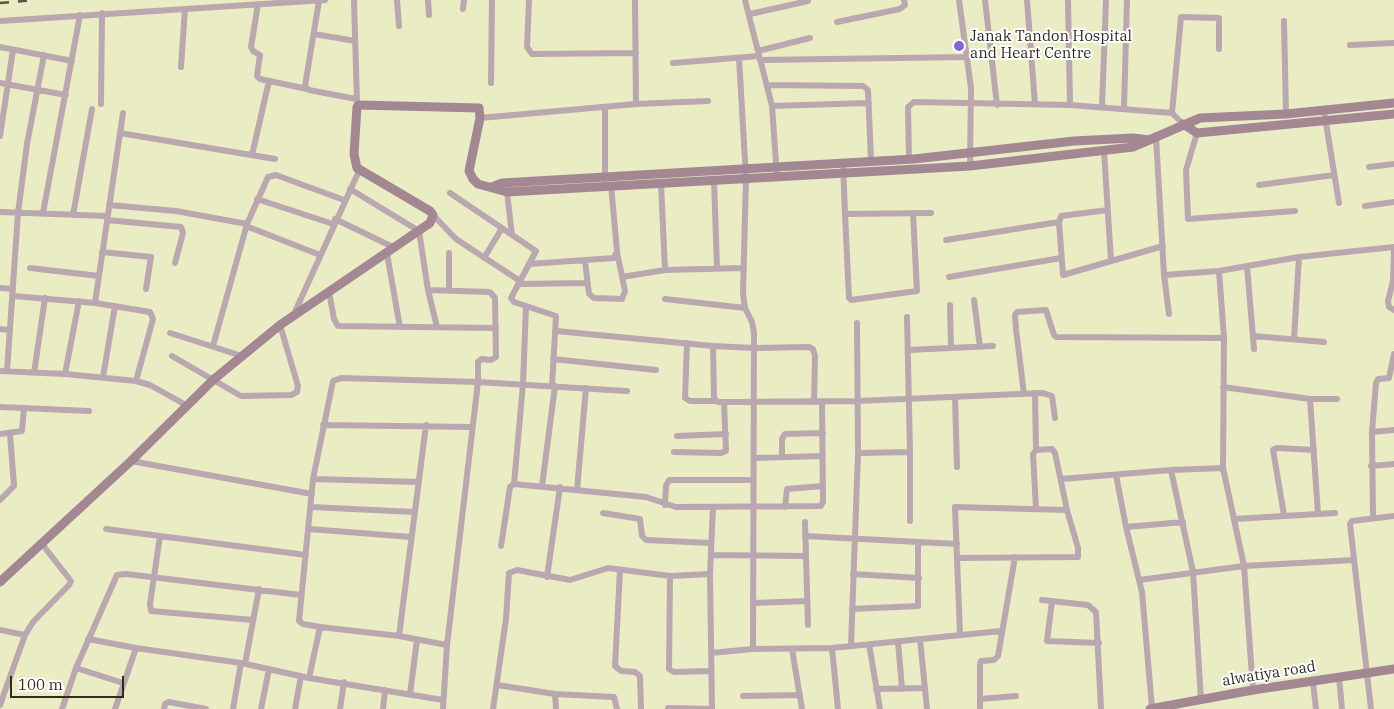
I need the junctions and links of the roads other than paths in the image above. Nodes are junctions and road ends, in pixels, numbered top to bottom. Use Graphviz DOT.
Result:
graph roads {
  1 [pos="322,0"];
  2 [pos="354,0"];
  3 [pos="397,0"];
  4 [pos="428,0"];
  5 [pos="464,0"];
  6 [pos="492,0"];
  7 [pos="529,0"];
  8 [pos="635,0"];
  9 [pos="745,0"];
  10 [pos="904,0"];
  11 [pos="959,0"];
  12 [pos="985,0"];
  13 [pos="1027,0"];
  14 [pos="1068,0"];
  15 [pos="1106,0"];
  16 [pos="1128,0"];
  17 [pos="808,2"];
  18 [pos="258,4"];
  19 [pos="185,9"];
  20 [pos="463,9"];
  21 [pos="102,13"];
  22 [pos="750,14"];
  23 [pos="80,15"];
  24 [pos="428,15"];
  25 [pos="1284,21"];
  26 [pos="0,22"];
  27 [pos="837,22"];
  28 [pos="399,26"];
  29 [pos="314,34"];
  30 [pos="810,38"];
  31 [pos="355,41"];
  32 [pos="1394,43"];
  33 [pos="1350,45"];
  34 [pos="0,47"];
  35 [pos="13,50"];
  36 [pos="1219,50"];
  37 [pos="636,53"];
  38 [pos="44,55"];
  39 [pos="759,56"];
  40 [pos="968,57"];
  41 [pos="739,58"];
  42 [pos="72,61"];
  43 [pos="674,64"];
  44 [pos="181,67"];
  45 [pos="269,81"];
  46 [pos="0,83"];
  47 [pos="491,83"];
  48 [pos="9,85"];
  49 [pos="767,85"];
  50 [pos="306,89"];
  51 [pos="38,90"];
  52 [pos="66,95"];
  53 [pos="708,101"];
  54 [pos="357,102"];
  55 [pos="869,103"];
  56 [pos="1394,103"];
  57 [pos="102,104"];
  58 [pos="636,104"];
  59 [pos="971,104"];
  60 [pos="1035,104"];
  61 [pos="997,105"];
  62 [pos="1070,105"];
  63 [pos="605,106"];
  64 [pos="772,106"];
  65 [pos="1102,107"];
  66 [pos="1124,108"];
  67 [pos="92,110"];
  68 [pos="1324,111"];
  69 [pos="123,112"];
  70 [pos="1172,113"];
  71 [pos="1286,114"];
  72 [pos="1394,114"];
  73 [pos="480,118"];
  74 [pos="1326,121"];
  75 [pos="1182,124"];
  76 [pos="120,133"];
  77 [pos="1197,133"];
  78 [pos="0,136"];
  79 [pos="1153,138"];
  80 [pos="1104,151"];
  81 [pos="969,153"];
  82 [pos="252,155"];
  83 [pos="275,159"];
  84 [pos="909,159"];
  85 [pos="871,161"];
  86 [pos="843,163"];
  87 [pos="1394,164"];
  88 [pos="777,166"];
  89 [pos="970,166"];
  90 [pos="1369,167"];
  91 [pos="359,171"];
  92 [pos="745,173"];
  93 [pos="843,173"];
  94 [pos="1334,174"];
  95 [pos="777,177"];
  96 [pos="714,180"];
  97 [pos="607,182"];
  98 [pos="661,184"];
  99 [pos="1258,185"];
  100 [pos="492,187"];
  101 [pos="350,189"];
  102 [pos="507,192"];
  103 [pos="450,193"];
  104 [pos="257,199"];
  105 [pos="344,200"];
  106 [pos="1339,202"];
  107 [pos="1394,202"];
  108 [pos="110,205"];
  109 [pos="1365,206"];
  110 [pos="1108,210"];
  111 [pos="1295,211"];
  112 [pos="0,212"];
  113 [pos="18,213"];
  114 [pos="931,213"];
  115 [pos="43,214"];
  116 [pos="73,214"];
  117 [pos="845,214"];
  118 [pos="913,214"];
  119 [pos="432,215"];
  120 [pos="107,218"];
  121 [pos="334,222"];
  122 [pos="1059,222"];
  123 [pos="247,225"];
  124 [pos="502,228"];
  125 [pos="419,231"];
  126 [pos="512,235"];
  127 [pos="946,240"];
  128 [pos="1163,246"];
  129 [pos="1394,247"];
  130 [pos="1394,250"];
  131 [pos="391,251"];
  132 [pos="617,251"];
  133 [pos="102,252"];
  134 [pos="449,253"];
  135 [pos="320,255"];
  136 [pos="1298,257"];
  137 [pos="484,258"];
  138 [pos="1060,258"];
  139 [pos="585,261"];
  140 [pos="1111,261"];
  141 [pos="175,263"];
  142 [pos="529,264"];
  143 [pos="1247,266"];
  144 [pos="30,268"];
  145 [pos="717,268"];
  146 [pos="744,268"];
  147 [pos="665,270"];
  148 [pos="1220,271"];
  149 [pos="99,276"];
  150 [pos="1164,276"];
  151 [pos="622,277"];
  152 [pos="948,277"];
  153 [pos="519,282"];
  154 [pos="587,283"];
  155 [pos="0,288"];
  156 [pos="146,289"];
  157 [pos="428,290"];
  158 [pos="449,290"];
  159 [pos="13,292"];
  160 [pos="329,292"];
  161 [pos="45,298"];
  162 [pos="665,299"];
  163 [pos="974,300"];
  164 [pos="79,301"];
  165 [pos="95,303"];
  166 [pos="950,305"];
  167 [pos="115,306"];
  168 [pos="526,306"];
  169 [pos="745,308"];
  170 [pos="1394,310"];
  171 [pos="294,314"];
  172 [pos="1169,314"];
  173 [pos="907,317"];
  174 [pos="857,323"];
  175 [pos="280,325"];
  176 [pos="400,327"];
  177 [pos="437,327"];
  178 [pos="496,328"];
  179 [pos="0,329"];
  180 [pos="9,330"];
  181 [pos="556,331"];
  182 [pos="170,333"];
  183 [pos="1253,336"];
  184 [pos="1224,338"];
  185 [pos="1294,339"];
  186 [pos="1324,342"];
  187 [pos="687,343"];
  188 [pos="213,346"];
  189 [pos="713,346"];
  190 [pos="993,346"];
  191 [pos="980,347"];
  192 [pos="754,348"];
  193 [pos="951,348"];
  194 [pos="1254,349"];
  195 [pos="908,350"];
  196 [pos="1394,354"];
  197 [pos="172,356"];
  198 [pos="242,356"];
  199 [pos="553,359"];
  200 [pos="656,370"];
  201 [pos="3,371"];
  202 [pos="34,372"];
  203 [pos="65,374"];
  204 [pos="103,377"];
  205 [pos="213,380"];
  206 [pos="136,382"];
  207 [pos="478,382"];
  208 [pos="523,384"];
  209 [pos="553,386"];
  210 [pos="1223,387"];
  211 [pos="586,388"];
  212 [pos="627,390"];
  213 [pos="1035,393"];
  214 [pos="1024,394"];
  215 [pos="956,396"];
  216 [pos="910,398"];
  217 [pos="1310,399"];
  218 [pos="1336,399"];
  219 [pos="714,401"];
  220 [pos="814,402"];
  221 [pos="822,402"];
  222 [pos="857,402"];
  223 [pos="724,403"];
  224 [pos="754,403"];
  225 [pos="186,405"];
  226 [pos="0,407"];
  227 [pos="24,408"];
  228 [pos="89,411"];
  229 [pos="1055,418"];
  230 [pos="323,425"];
  231 [pos="426,425"];
  232 [pos="471,427"];
  233 [pos="1394,430"];
  234 [pos="1372,432"];
  235 [pos="823,433"];
  236 [pos="0,434"];
  237 [pos="10,434"];
  238 [pos="726,434"];
  239 [pos="677,436"];
  240 [pos="1036,450"];
  241 [pos="1314,450"];
  242 [pos="674,452"];
  243 [pos="910,452"];
  244 [pos="858,453"];
  245 [pos="823,456"];
  246 [pos="782,457"];
  247 [pos="754,458"];
  248 [pos="131,461"];
  249 [pos="1394,464"];
  250 [pos="1371,466"];
  251 [pos="957,467"];
  252 [pos="1223,468"];
  253 [pos="1171,470"];
  254 [pos="1116,475"];
  255 [pos="313,479"];
  256 [pos="1061,479"];
  257 [pos="754,480"];
  258 [pos="418,482"];
  259 [pos="514,484"];
  260 [pos="542,486"];
  261 [pos="823,486"];
  262 [pos="560,487"];
  263 [pos="577,490"];
  264 [pos="312,494"];
  265 [pos="0,500"];
  266 [pos="665,505"];
  267 [pos="311,507"];
  268 [pos="713,507"];
  269 [pos="754,507"];
  270 [pos="785,507"];
  271 [pos="1036,508"];
  272 [pos="1067,510"];
  273 [pos="414,512"];
  274 [pos="603,513"];
  275 [pos="1335,513"];
  276 [pos="1318,514"];
  277 [pos="1284,515"];
  278 [pos="1394,516"];
  279 [pos="1372,518"];
  280 [pos="1234,519"];
  281 [pos="910,521"];
  282 [pos="805,522"];
  283 [pos="1183,522"];
  284 [pos="1126,527"];
  285 [pos="106,529"];
  286 [pos="308,529"];
  287 [pos="160,536"];
  288 [pos="805,536"];
  289 [pos="411,537"];
  290 [pos="854,538"];
  291 [pos="711,543"];
  292 [pos="918,543"];
  293 [pos="42,544"];
  294 [pos="957,544"];
  295 [pos="501,546"];
  296 [pos="306,555"];
  297 [pos="711,555"];
  298 [pos="754,556"];
  299 [pos="806,556"];
  300 [pos="1015,557"];
  301 [pos="957,558"];
  302 [pos="1354,560"];
  303 [pos="1244,566"];
  304 [pos="620,570"];
  305 [pos="1194,572"];
  306 [pos="710,574"];
  307 [pos="853,574"];
  308 [pos="547,576"];
  309 [pos="670,576"];
  310 [pos="154,578"];
  311 [pos="919,578"];
  312 [pos="1140,580"];
  313 [pos="0,582"];
  314 [pos="258,589"];
  315 [pos="301,595"];
  316 [pos="1042,600"];
  317 [pos="808,601"];
  318 [pos="1052,601"];
  319 [pos="754,603"];
  320 [pos="852,609"];
  321 [pos="253,620"];
  322 [pos="808,625"];
  323 [pos="320,628"];
  324 [pos="0,630"];
  325 [pos="1001,631"];
  326 [pos="25,635"];
  327 [pos="960,635"];
  328 [pos="399,636"];
  329 [pos="88,639"];
  330 [pos="920,639"];
  331 [pos="417,640"];
  332 [pos="898,641"];
  333 [pos="1099,643"];
  334 [pos="869,644"];
  335 [pos="447,645"];
  336 [pos="851,646"];
  337 [pos="136,648"];
  338 [pos="832,648"];
  339 [pos="792,649"];
  340 [pos="753,650"];
  341 [pos="710,653"];
  342 [pos="243,664"];
  343 [pos="76,668"];
  344 [pos="269,669"];
  345 [pos="1394,669"];
  346 [pos="711,671"];
  347 [pos="1367,673"];
  348 [pos="305,677"];
  349 [pos="1339,677"];
  350 [pos="3,681"];
  351 [pos="344,682"];
  352 [pos="1313,682"];
  353 [pos="123,683"];
  354 [pos="497,685"];
  355 [pos="925,688"];
  356 [pos="876,689"];
  357 [pos="902,689"];
  358 [pos="385,690"];
  359 [pos="1253,690"];
  360 [pos="410,694"];
  361 [pos="555,694"];
  362 [pos="800,695"];
  363 [pos="743,696"];
  364 [pos="1016,696"];
  365 [pos="980,699"];
  366 [pos="444,700"];
  367 [pos="1200,700"];
  368 [pos="0,705"];
  369 [pos="668,708"];
  370 [pos="62,709"];
  371 [pos="115,709"];
  372 [pos="164,709"];
  373 [pos="206,709"];
  374 [pos="233,709"];
  375 [pos="261,709"];
  376 [pos="295,709"];
  377 [pos="340,709"];
  378 [pos="383,709"];
  379 [pos="442,709"];
  380 [pos="493,709"];
  381 [pos="556,709"];
  382 [pos="617,709"];
  383 [pos="641,709"];
  384 [pos="712,709"];
  385 [pos="802,709"];
  386 [pos="838,709"];
  387 [pos="880,709"];
  388 [pos="928,709"];
  389 [pos="980,709"];
  390 [pos="1102,709"];
  391 [pos="1151,709"];
  392 [pos="1316,709"];
  393 [pos="1342,709"];
  394 [pos="1371,709"];
  1 -- 18 [label="street"];
  1 -- 29 [label="street"];
  2 -- 31 [label="street"];
  3 -- 28 [label="street"];
  4 -- 24 [label="street"];
  5 -- 20 [label="street"];
  6 -- 47 [label="street"];
  7 -- 37 [label="street"];
  8 -- 37 [label="street"];
  9 -- 22 [label="street"];
  10 -- 27 [label="street"];
  11 -- 40 [label="street"];
  12 -- 61 [label="street"];
  13 -- 60 [label="street"];
  14 -- 62 [label="street"];
  15 -- 65 [label="street"];
  16 -- 66 [label="street"];
  17 -- 22 [label="street"];
  18 -- 19 [label="street"];
  18 -- 45 [label="street"];
  19 -- 21 [label="street"];
  19 -- 44 [label="street"];
  21 -- 23 [label="street"];
  21 -- 57 [label="street"];
  22 -- 39 [label="street"];
  23 -- 26 [label="street"];
  23 -- 42 [label="street"];
  25 -- 71 [label="street"];
  29 -- 31 [label="street"];
  29 -- 50 [label="street"];
  30 -- 39 [label="street"];
  31 -- 54 [label="street"];
  32 -- 33 [label="street"];
  34 -- 35 [label="street"];
  35 -- 38 [label="street"];
  35 -- 48 [label="street"];
  36 -- 70 [label="street"];
  37 -- 58 [label="street"];
  38 -- 42 [label="street"];
  38 -- 51 [label="street"];
  39 -- 40 [label="street"];
  39 -- 41 [label="street"];
  39 -- 49 [label="street"];
  40 -- 59 [label="street"];
  41 -- 43 [label="street"];
  41 -- 92 [label="street"];
  42 -- 52 [label="street"];
  45 -- 50 [label="street"];
  45 -- 82 [label="street"];
  46 -- 48 [label="street"];
  48 -- 51 [label="street"];
  48 -- 78 [label="street"];
  49 -- 55 [label="street"];
  49 -- 64 [label="street"];
  50 -- 54 [label="street"];
  51 -- 52 [label="street"];
  51 -- 113 [label="street"];
  52 -- 115 [label="street"];
  53 -- 58 [label="street"];
  54 -- 73 [label="street"];
  54 -- 91 [label="street"];
  55 -- 64 [label="street"];
  55 -- 85 [label="street"];
  56 -- 68 [label="street"];
  58 -- 63 [label="street"];
  59 -- 61 [label="street"];
  59 -- 81 [label="street"];
  59 -- 84 [label="street"];
  60 -- 61 [label="street"];
  60 -- 62 [label="street"];
  62 -- 65 [label="street"];
  63 -- 73 [label="street"];
  63 -- 97 [label="street"];
  64 -- 88 [label="street"];
  65 -- 66 [label="street"];
  66 -- 70 [label="street"];
  67 -- 116 [label="street"];
  68 -- 71 [label="street"];
  68 -- 74 [label="street"];
  69 -- 76 [label="street"];
  70 -- 75 [label="street"];
  71 -- 75 [label="street"];
  72 -- 74 [label="street"];
  73 -- 100 [label="street"];
  74 -- 77 [label="street"];
  74 -- 94 [label="street"];
  75 -- 77 [label="street"];
  75 -- 79 [label="street"];
  76 -- 82 [label="street"];
  76 -- 108 [label="street"];
  77 -- 111 [label="street"];
  79 -- 80 [label="street"];
  79 -- 81 [label="street"];
  79 -- 128 [label="street"];
  80 -- 89 [label="street"];
  80 -- 110 [label="street"];
  81 -- 84 [label="street"];
  81 -- 89 [label="street"];
  82 -- 83 [label="street"];
  84 -- 85 [label="street"];
  85 -- 86 [label="street"];
  86 -- 88 [label="street"];
  86 -- 93 [label="street"];
  87 -- 90 [label="street"];
  88 -- 92 [label="street"];
  88 -- 95 [label="street"];
  89 -- 93 [label="street"];
  91 -- 101 [label="street"];
  91 -- 119 [label="street"];
  92 -- 95 [label="street"];
  92 -- 96 [label="street"];
  92 -- 97 [label="street"];
  92 -- 146 [label="street"];
  93 -- 95 [label="street"];
  93 -- 117 [label="street"];
  94 -- 99 [label="street"];
  94 -- 106 [label="street"];
  96 -- 98 [label="street"];
  96 -- 145 [label="street"];
  97 -- 98 [label="street"];
  97 -- 100 [label="street"];
  97 -- 102 [label="street"];
  97 -- 132 [label="street"];
  98 -- 147 [label="street"];
  100 -- 102 [label="street"];
  101 -- 105 [label="street"];
  101 -- 125 [label="street"];
  102 -- 126 [label="street"];
  103 -- 124 [label="street"];
  104 -- 105 [label="street"];
  104 -- 121 [label="street"];
  104 -- 123 [label="street"];
  105 -- 121 [label="street"];
  107 -- 109 [label="street"];
  108 -- 120 [label="street"];
  108 -- 123 [label="street"];
  110 -- 122 [label="street"];
  110 -- 140 [label="street"];
  112 -- 113 [label="street"];
  113 -- 115 [label="street"];
  113 -- 159 [label="street"];
  114 -- 118 [label="street"];
  115 -- 116 [label="street"];
  116 -- 120 [label="street"];
  117 -- 118 [label="street"];
  117 -- 118 [label="street"];
  119 -- 125 [label="street"];
  119 -- 137 [label="street"];
  120 -- 133 [label="street"];
  120 -- 141 [label="street"];
  121 -- 131 [label="street"];
  121 -- 135 [label="street"];
  122 -- 127 [label="street"];
  122 -- 138 [label="street"];
  123 -- 135 [label="street"];
  123 -- 188 [label="street"];
  124 -- 126 [label="street"];
  124 -- 137 [label="street"];
  125 -- 131 [label="street"];
  125 -- 157 [label="street"];
  126 -- 142 [label="street"];
  128 -- 140 [label="street"];
  128 -- 150 [label="street"];
  129 -- 136 [label="street"];
  130 -- 170 [label="street"];
  131 -- 160 [label="street"];
  131 -- 176 [label="street"];
  132 -- 139 [label="street"];
  132 -- 151 [label="street"];
  133 -- 149 [label="street"];
  133 -- 156 [label="street"];
  134 -- 158 [label="street"];
  135 -- 171 [label="street"];
  136 -- 143 [label="street"];
  136 -- 185 [label="street"];
  137 -- 153 [label="street"];
  138 -- 140 [label="street"];
  138 -- 152 [label="street"];
  139 -- 142 [label="street"];
  139 -- 154 [label="street"];
  142 -- 153 [label="street"];
  143 -- 148 [label="street"];
  143 -- 183 [label="street"];
  144 -- 149 [label="street"];
  145 -- 146 [label="street"];
  145 -- 147 [label="street"];
  146 -- 169 [label="street"];
  147 -- 151 [label="street"];
  148 -- 150 [label="street"];
  148 -- 184 [label="street"];
  149 -- 165 [label="street"];
  150 -- 172 [label="street"];
  151 -- 154 [label="street"];
  153 -- 154 [label="street"];
  153 -- 168 [label="street"];
  155 -- 159 [label="street"];
  157 -- 158 [label="street"];
  157 -- 177 [label="street"];
  158 -- 178 [label="street"];
  159 -- 161 [label="street"];
  159 -- 180 [label="street"];
  160 -- 171 [label="street"];
  160 -- 176 [label="street"];
  161 -- 164 [label="street"];
  161 -- 202 [label="street"];
  162 -- 169 [label="street"];
  163 -- 191 [label="street"];
  164 -- 165 [label="street"];
  164 -- 203 [label="street"];
  165 -- 167 [label="street"];
  166 -- 193 [label="street"];
  167 -- 204 [label="street"];
  167 -- 206 [label="street"];
  168 -- 181 [label="street"];
  168 -- 208 [label="street"];
  169 -- 192 [label="street"];
  171 -- 175 [label="street"];
  173 -- 195 [label="street"];
  174 -- 222 [label="street"];
  175 -- 198 [label="street"];
  175 -- 205 [label="street"];
  176 -- 177 [label="street"];
  177 -- 178 [label="street"];
  178 -- 207 [label="street"];
  179 -- 180 [label="street"];
  180 -- 201 [label="street"];
  181 -- 187 [label="street"];
  181 -- 199 [label="street"];
  182 -- 188 [label="street"];
  183 -- 185 [label="street"];
  183 -- 194 [label="street"];
  184 -- 210 [label="street"];
  184 -- 214 [label="street"];
  185 -- 186 [label="street"];
  187 -- 189 [label="street"];
  187 -- 219 [label="street"];
  188 -- 198 [label="street"];
  189 -- 192 [label="street"];
  189 -- 219 [label="street"];
  190 -- 191 [label="street"];
  191 -- 193 [label="street"];
  192 -- 220 [label="street"];
  192 -- 224 [label="street"];
  193 -- 195 [label="street"];
  195 -- 216 [label="street"];
  196 -- 234 [label="street"];
  197 -- 205 [label="street"];
  198 -- 205 [label="street"];
  199 -- 200 [label="street"];
  199 -- 209 [label="street"];
  201 -- 202 [label="street"];
  202 -- 203 [label="street"];
  203 -- 204 [label="street"];
  204 -- 206 [label="street"];
  205 -- 225 [label="street"];
  206 -- 225 [label="street"];
  207 -- 208 [label="street"];
  207 -- 230 [label="street"];
  207 -- 232 [label="street"];
  208 -- 209 [label="street"];
  208 -- 259 [label="street"];
  209 -- 211 [label="street"];
  209 -- 260 [label="street"];
  210 -- 217 [label="street"];
  210 -- 252 [label="street"];
  211 -- 212 [label="street"];
  211 -- 263 [label="street"];
  213 -- 214 [label="street"];
  213 -- 229 [label="street"];
  213 -- 240 [label="street"];
  214 -- 215 [label="street"];
  215 -- 216 [label="street"];
  215 -- 251 [label="street"];
  216 -- 222 [label="street"];
  216 -- 243 [label="street"];
  217 -- 218 [label="street"];
  217 -- 241 [label="street"];
  219 -- 223 [label="street"];
  220 -- 221 [label="street"];
  220 -- 224 [label="street"];
  221 -- 222 [label="street"];
  221 -- 235 [label="street"];
  222 -- 244 [label="street"];
  223 -- 224 [label="street"];
  223 -- 238 [label="street"];
  224 -- 247 [label="street"];
  225 -- 248 [label="street"];
  226 -- 227 [label="street"];
  227 -- 228 [label="street"];
  227 -- 237 [label="street"];
  230 -- 231 [label="street"];
  230 -- 255 [label="street"];
  231 -- 232 [label="street"];
  231 -- 258 [label="street"];
  232 -- 335 [label="street"];
  233 -- 234 [label="street"];
  234 -- 250 [label="street"];
  235 -- 245 [label="street"];
  235 -- 246 [label="street"];
  236 -- 237 [label="street"];
  237 -- 265 [label="street"];
  238 -- 239 [label="street"];
  238 -- 242 [label="street"];
  240 -- 256 [label="street"];
  240 -- 271 [label="street"];
  241 -- 276 [label="street"];
  241 -- 277 [label="street"];
  243 -- 244 [label="street"];
  243 -- 281 [label="street"];
  244 -- 290 [label="street"];
  245 -- 246 [label="street"];
  245 -- 261 [label="street"];
  246 -- 247 [label="street"];
  247 -- 257 [label="street"];
  248 -- 264 [label="street"];
  248 -- 293 [label="street"];
  249 -- 250 [label="street"];
  250 -- 279 [label="street"];
  252 -- 253 [label="street"];
  252 -- 280 [label="street"];
  253 -- 254 [label="street"];
  253 -- 283 [label="street"];
  254 -- 256 [label="street"];
  254 -- 284 [label="street"];
  255 -- 258 [label="street"];
  255 -- 264 [label="street"];
  256 -- 272 [label="street"];
  257 -- 266 [label="street"];
  257 -- 269 [label="street"];
  258 -- 273 [label="street"];
  259 -- 260 [label="street"];
  259 -- 295 [label="street"];
  260 -- 262 [label="street"];
  261 -- 270 [label="street"];
  261 -- 270 [label="street"];
  262 -- 263 [label="street"];
  262 -- 308 [label="street"];
  263 -- 266 [label="street"];
  264 -- 267 [label="street"];
  266 -- 268 [label="street"];
  267 -- 273 [label="street"];
  267 -- 286 [label="street"];
  268 -- 269 [label="street"];
  268 -- 291 [label="street"];
  269 -- 270 [label="street"];
  269 -- 298 [label="street"];
  271 -- 272 [label="street"];
  271 -- 294 [label="street"];
  272 -- 300 [label="street"];
  273 -- 289 [label="street"];
  274 -- 291 [label="street"];
  275 -- 276 [label="street"];
  276 -- 277 [label="street"];
  277 -- 280 [label="street"];
  278 -- 279 [label="street"];
  279 -- 302 [label="street"];
  280 -- 303 [label="street"];
  282 -- 288 [label="street"];
  283 -- 284 [label="street"];
  283 -- 305 [label="street"];
  284 -- 312 [label="street"];
  285 -- 287 [label="street"];
  286 -- 289 [label="street"];
  286 -- 296 [label="street"];
  287 -- 296 [label="street"];
  287 -- 310 [label="street"];
  288 -- 290 [label="street"];
  288 -- 299 [label="street"];
  289 -- 328 [label="street"];
  290 -- 292 [label="street"];
  290 -- 307 [label="street"];
  291 -- 297 [label="street"];
  292 -- 294 [label="street"];
  292 -- 311 [label="street"];
  293 -- 313 [label="street"];
  293 -- 326 [label="street"];
  294 -- 301 [label="street"];
  296 -- 315 [label="street"];
  297 -- 298 [label="street"];
  297 -- 306 [label="street"];
  298 -- 299 [label="street"];
  298 -- 319 [label="street"];
  299 -- 317 [label="street"];
  300 -- 301 [label="street"];
  300 -- 325 [label="street"];
  301 -- 327 [label="street"];
  302 -- 303 [label="street"];
  302 -- 347 [label="street"];
  303 -- 305 [label="street"];
  303 -- 359 [label="street"];
  304 -- 308 [label="street"];
  304 -- 309 [label="street"];
  304 -- 383 [label="street"];
  305 -- 312 [label="street"];
  305 -- 367 [label="street"];
  306 -- 309 [label="street"];
  306 -- 341 [label="street"];
  307 -- 311 [label="street"];
  307 -- 320 [label="street"];
  308 -- 354 [label="street"];
  309 -- 346 [label="street"];
  310 -- 314 [label="street"];
  310 -- 321 [label="street"];
  310 -- 329 [label="street"];
  311 -- 320 [label="street"];
  312 -- 391 [label="street"];
  314 -- 315 [label="street"];
  314 -- 321 [label="street"];
  315 -- 323 [label="street"];
  316 -- 318 [label="street"];
  317 -- 319 [label="street"];
  317 -- 322 [label="street"];
  318 -- 333 [label="street"];
  318 -- 333 [label="street"];
  319 -- 340 [label="street"];
  320 -- 336 [label="street"];
  321 -- 342 [label="street"];
  323 -- 328 [label="street"];
  323 -- 348 [label="street"];
  324 -- 326 [label="street"];
  325 -- 327 [label="street"];
  325 -- 365 [label="street"];
  326 -- 350 [label="street"];
  327 -- 330 [label="street"];
  328 -- 331 [label="street"];
  329 -- 337 [label="street"];
  329 -- 343 [label="street"];
  330 -- 332 [label="street"];
  330 -- 355 [label="street"];
  331 -- 335 [label="street"];
  331 -- 360 [label="street"];
  332 -- 334 [label="street"];
  332 -- 357 [label="street"];
  333 -- 390 [label="street"];
  334 -- 336 [label="street"];
  334 -- 356 [label="street"];
  335 -- 366 [label="street"];
  336 -- 338 [label="street"];
  337 -- 342 [label="street"];
  337 -- 353 [label="street"];
  338 -- 339 [label="street"];
  338 -- 386 [label="street"];
  339 -- 340 [label="street"];
  339 -- 362 [label="street"];
  340 -- 341 [label="street"];
  341 -- 346 [label="street"];
  342 -- 344 [label="street"];
  342 -- 374 [label="street"];
  343 -- 353 [label="street"];
  343 -- 370 [label="street"];
  344 -- 348 [label="street"];
  344 -- 375 [label="street"];
  345 -- 347 [label="street, alwatiya road"];
  346 -- 384 [label="street"];
  347 -- 349 [label="street, alwatiya road"];
  347 -- 394 [label="street"];
  348 -- 351 [label="street"];
  348 -- 376 [label="street"];
  349 -- 352 [label="street, alwatiya road"];
  349 -- 393 [label="street"];
  350 -- 368 [label="street"];
  351 -- 358 [label="street"];
  351 -- 377 [label="street"];
  352 -- 359 [label="street, alwatiya road"];
  352 -- 392 [label="street"];
  353 -- 371 [label="street"];
  354 -- 361 [label="street"];
  354 -- 380 [label="street"];
  355 -- 357 [label="street"];
  355 -- 388 [label="street"];
  356 -- 357 [label="street"];
  356 -- 387 [label="street"];
  358 -- 360 [label="street"];
  358 -- 378 [label="street"];
  359 -- 367 [label="street, alwatiya road"];
  360 -- 366 [label="street"];
  361 -- 381 [label="street"];
  361 -- 382 [label="street"];
  362 -- 363 [label="street"];
  362 -- 385 [label="street"];
  364 -- 365 [label="street"];
  365 -- 389 [label="street"];
  366 -- 379 [label="street"];
  367 -- 391 [label="street, alwatiya road"];
  369 -- 384 [label="street"];
  372 -- 373 [label="street"];
}
